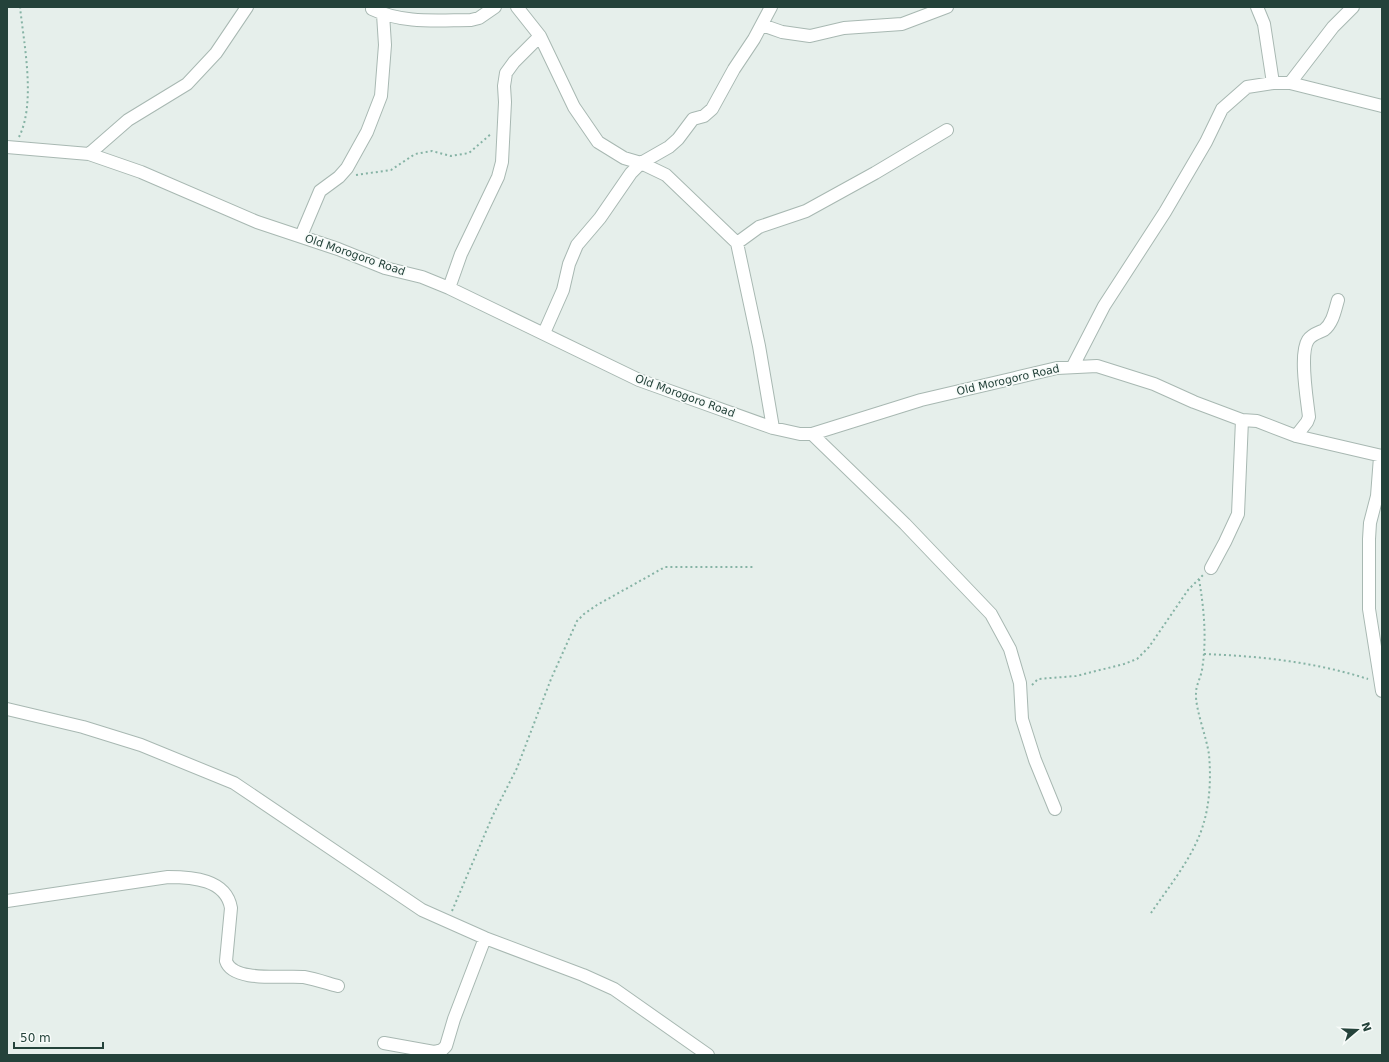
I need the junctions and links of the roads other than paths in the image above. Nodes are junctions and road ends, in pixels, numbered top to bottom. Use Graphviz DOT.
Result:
graph roads {
  1 [pos="247,7"];
  2 [pos="495,7"];
  3 [pos="517,7"];
  4 [pos="771,7"];
  5 [pos="947,7"];
  6 [pos="1257,7"];
  7 [pos="1353,7"];
  8 [pos="373,9"];
  9 [pos="762,25"];
  10 [pos="540,36"];
  11 [pos="1273,83"];
  12 [pos="1290,83"];
  13 [pos="1382,106"];
  14 [pos="947,130"];
  15 [pos="11,147"];
  16 [pos="89,154"];
  17 [pos="641,163"];
  18 [pos="301,236"];
  19 [pos="737,243"];
  20 [pos="449,288"];
  21 [pos="1338,300"];
  22 [pos="544,333"];
  23 [pos="1073,366"];
  24 [pos="1242,420"];
  25 [pos="773,428"];
  26 [pos="812,434"];
  27 [pos="1296,436"];
  28 [pos="1381,456"];
  29 [pos="1211,568"];
  30 [pos="1381,686"];
  31 [pos="7,709"];
  32 [pos="1055,810"];
  33 [pos="7,901"];
  34 [pos="484,938"];
  35 [pos="338,986"];
  36 [pos="384,1043"];
  37 [pos="708,1055"];
  1 -- 16 [label="street"];
  2 -- 8 [label="street"];
  3 -- 10 [label="street"];
  4 -- 9 [label="street"];
  5 -- 9 [label="street"];
  6 -- 11 [label="street"];
  7 -- 12 [label="street"];
  8 -- 18 [label="street"];
  9 -- 17 [label="street"];
  10 -- 17 [label="street"];
  10 -- 20 [label="street"];
  11 -- 12 [label="street"];
  11 -- 23 [label="street"];
  12 -- 13 [label="street"];
  14 -- 19 [label="street"];
  15 -- 16 [label="street, Old Morogoro Road"];
  16 -- 18 [label="street, Old Morogoro Road"];
  17 -- 19 [label="street"];
  17 -- 22 [label="street"];
  18 -- 20 [label="street, Old Morogoro Road"];
  19 -- 25 [label="street"];
  20 -- 22 [label="street, Old Morogoro Road"];
  21 -- 27 [label="street"];
  22 -- 25 [label="street, Old Morogoro Road"];
  23 -- 24 [label="street, Old Morogoro Road"];
  23 -- 26 [label="street, Old Morogoro Road"];
  24 -- 27 [label="street, Old Morogoro Road"];
  24 -- 29 [label="street"];
  25 -- 26 [label="street, Old Morogoro Road"];
  26 -- 32 [label="street"];
  27 -- 28 [label="street, Old Morogoro Road"];
  28 -- 30 [label="street"];
  31 -- 34 [label="street"];
  33 -- 35 [label="street"];
  34 -- 36 [label="street"];
  34 -- 37 [label="street"];
}
